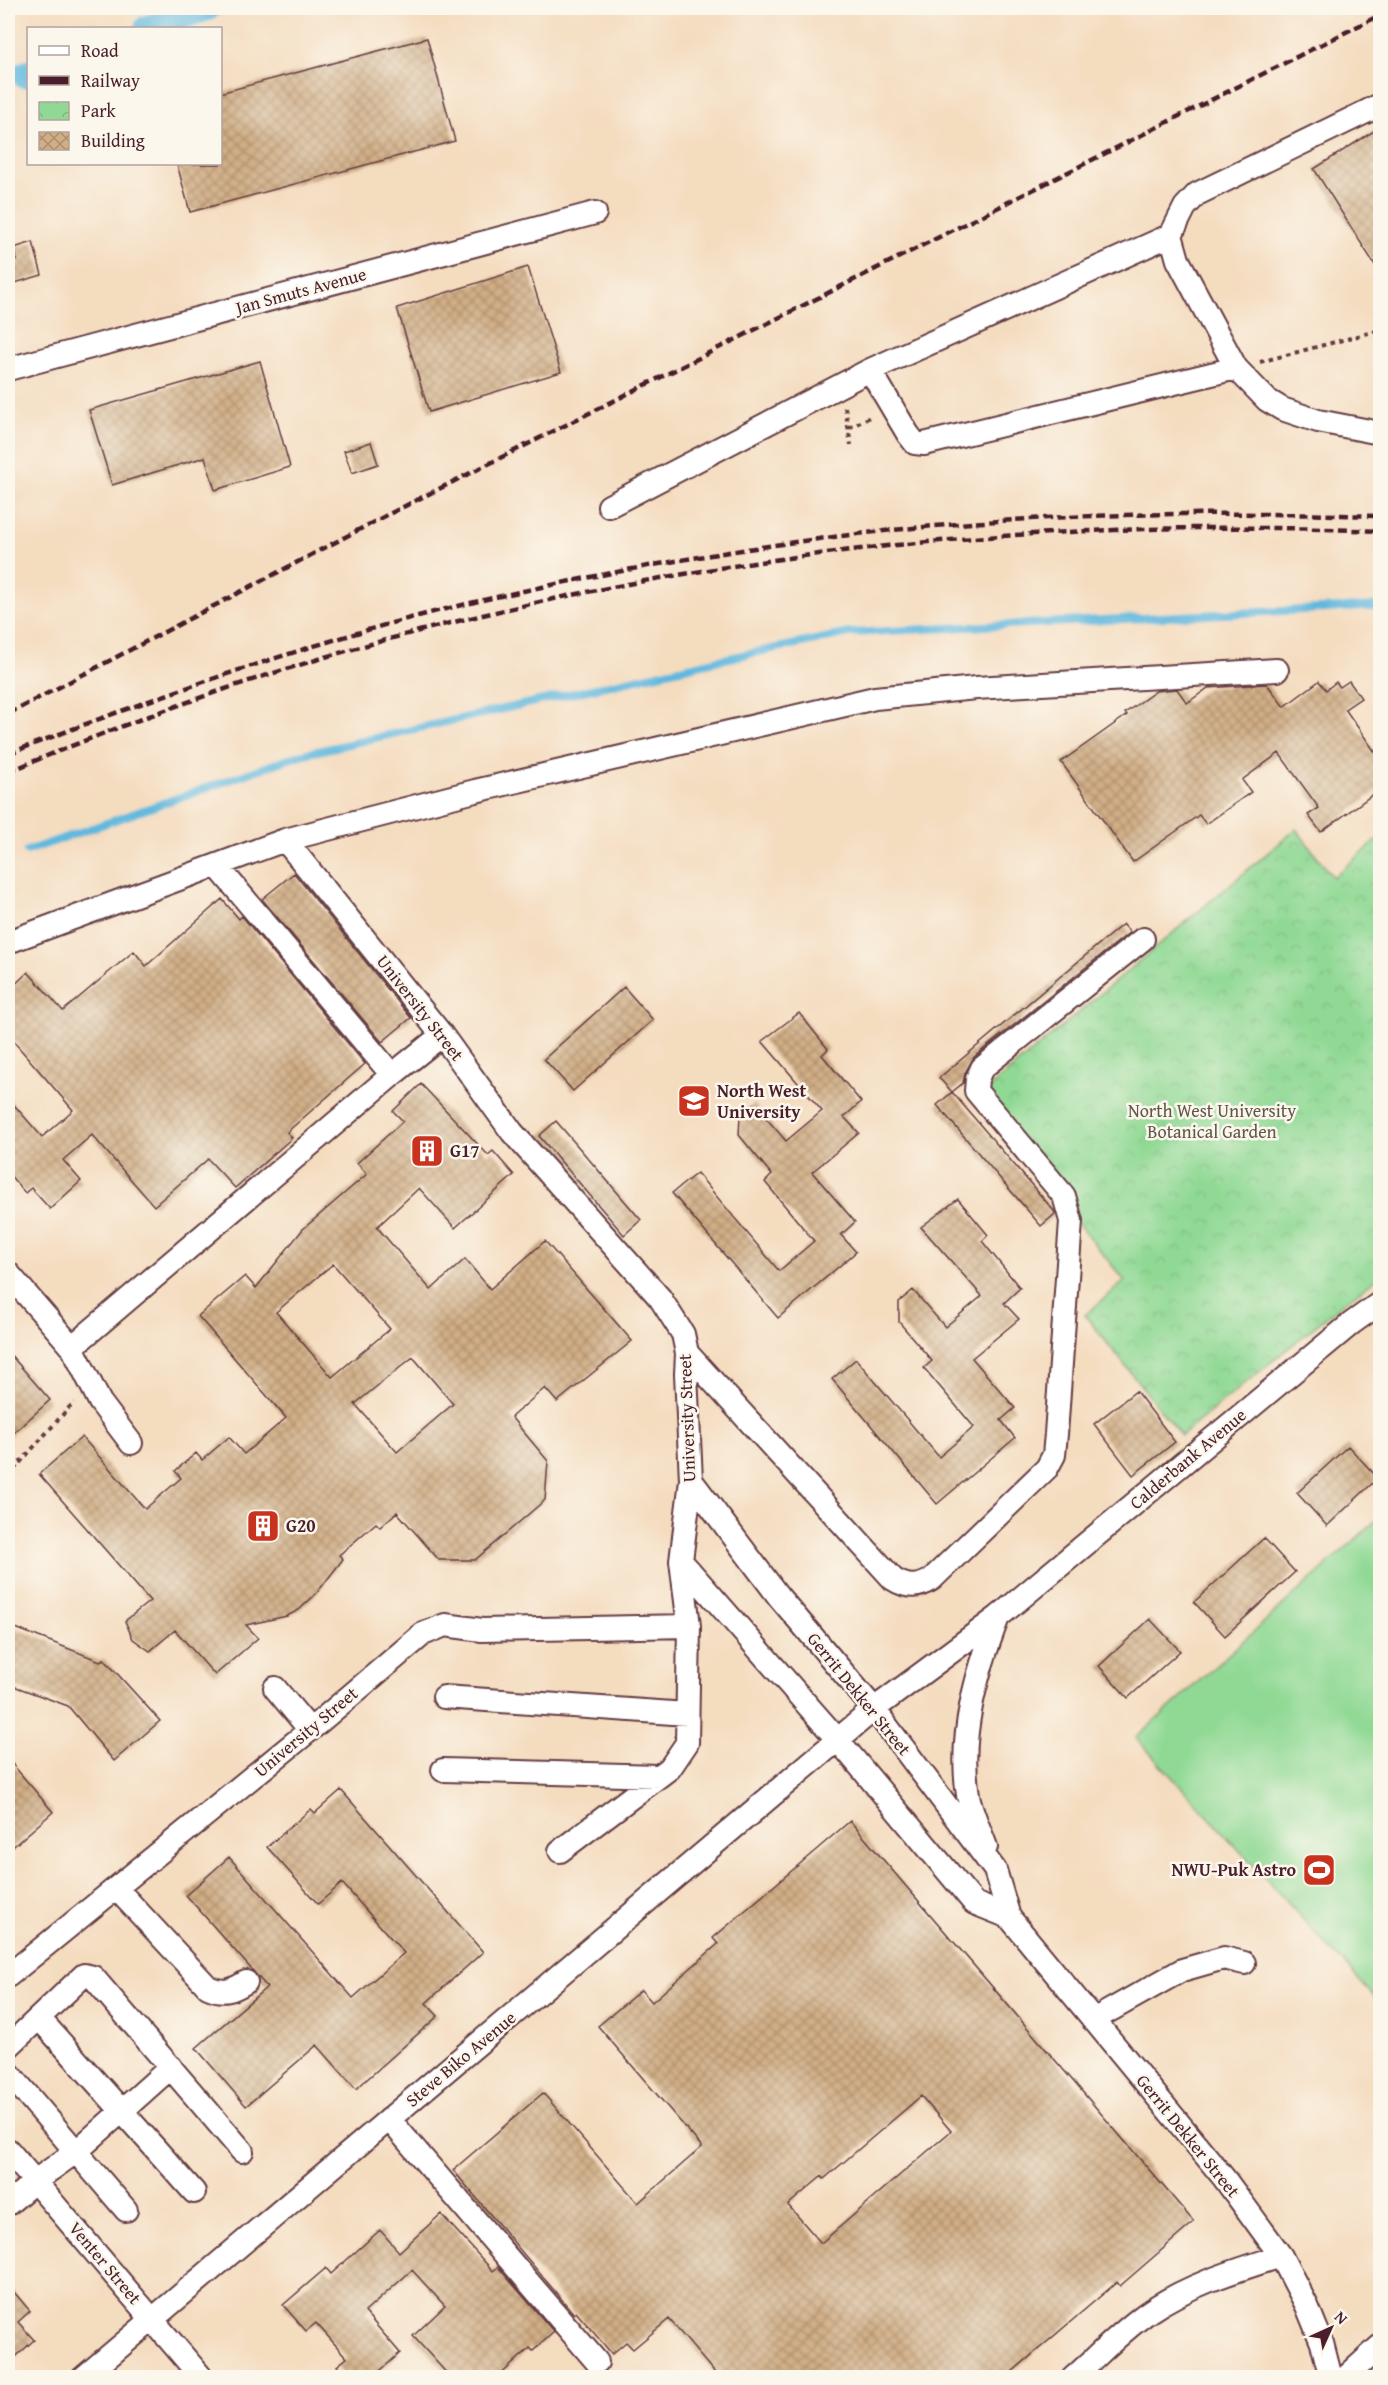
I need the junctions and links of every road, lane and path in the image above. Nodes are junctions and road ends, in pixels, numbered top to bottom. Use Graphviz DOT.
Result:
graph roads {
  1 [pos="1380,105"];
  2 [pos="596,213"];
  3 [pos="1171,235"];
  4 [pos="1380,330"];
  5 [pos="1236,368"];
  6 [pos="8,369"];
  7 [pos="870,370"];
  8 [pos="849,428"];
  9 [pos="1380,433"];
  10 [pos="850,445"];
  11 [pos="609,506"];
  12 [pos="1277,670"];
  13 [pos="285,840"];
  14 [pos="218,867"];
  15 [pos="1143,939"];
  16 [pos="8,942"];
  17 [pos="442,1035"];
  18 [pos="392,1075"];
  19 [pos="8,1273"];
  20 [pos="1380,1303"];
  21 [pos="72,1347"];
  22 [pos="687,1353"];
  23 [pos="90,1384"];
  24 [pos="131,1443"];
  25 [pos="8,1476"];
  26 [pos="691,1480"];
  27 [pos="681,1561"];
  28 [pos="998,1617"];
  29 [pos="688,1626"];
  30 [pos="275,1688"];
  31 [pos="444,1697"];
  32 [pos="874,1709"];
  33 [pos="687,1714"];
  34 [pos="310,1730"];
  35 [pos="838,1740"];
  36 [pos="443,1770"];
  37 [pos="660,1776"];
  38 [pos="560,1851"];
  39 [pos="995,1870"];
  40 [pos="116,1888"];
  41 [pos="1009,1917"];
  42 [pos="1244,1962"];
  43 [pos="8,1976"];
  44 [pos="246,1982"];
  45 [pos="39,2018"];
  46 [pos="1093,2020"];
  47 [pos="8,2047"];
  48 [pos="171,2067"];
  49 [pos="8,2072"];
  50 [pos="123,2111"];
  51 [pos="389,2119"];
  52 [pos="8,2150"];
  53 [pos="76,2151"];
  54 [pos="242,2151"];
  55 [pos="35,2181"];
  56 [pos="194,2192"];
  57 [pos="8,2204"];
  58 [pos="126,2210"];
  59 [pos="1281,2256"];
  60 [pos="152,2319"];
  61 [pos="1380,2346"];
  62 [pos="597,2362"];
  63 [pos="83,2378"];
  64 [pos="202,2378"];
  65 [pos="1073,2378"];
  66 [pos="1331,2378"];
  67 [pos="1345,2378"];
  1 -- 3 [label="street"];
  2 -- 6 [label="street, Jan Smuts Avenue"];
  3 -- 5 [label="street"];
  3 -- 7 [label="street"];
  4 -- 5 [label="path"];
  5 -- 7 [label="street"];
  5 -- 9 [label="street"];
  7 -- 11 [label="street"];
  8 -- 10 [label="path"];
  12 -- 13 [label="street"];
  13 -- 14 [label="street"];
  13 -- 17 [label="street, University Street"];
  14 -- 16 [label="street"];
  14 -- 18 [label="street"];
  15 -- 22 [label="street"];
  17 -- 18 [label="street"];
  17 -- 22 [label="street, University Street"];
  18 -- 21 [label="street"];
  19 -- 21 [label="street"];
  20 -- 28 [label="street, Calderbank Avenue"];
  21 -- 23 [label="street"];
  22 -- 26 [label="street, University Street"];
  23 -- 24 [label="street"];
  23 -- 25 [label="path"];
  26 -- 27 [label="street, University Street"];
  26 -- 32 [label="street, Gerrit Dekker Street"];
  27 -- 29 [label="street, University Street"];
  27 -- 35 [label="street, Gerrit Dekker Street"];
  28 -- 32 [label="street, Calderbank Avenue"];
  28 -- 39 [label="street, Calderbank Avenue"];
  29 -- 33 [label="street"];
  29 -- 34 [label="street, University Street"];
  30 -- 34 [label="street"];
  31 -- 33 [label="street"];
  32 -- 35 [label="street, Calderbank Avenue"];
  32 -- 39 [label="street, Gerrit Dekker Street"];
  33 -- 37 [label="street"];
  34 -- 40 [label="street, University Street"];
  35 -- 41 [label="street, Gerrit Dekker Street"];
  35 -- 51 [label="street, Steve Biko Avenue"];
  36 -- 37 [label="street"];
  37 -- 38 [label="street"];
  39 -- 41 [label="street, Gerrit Dekker Street"];
  40 -- 43 [label="street, University Street"];
  40 -- 44 [label="street"];
  41 -- 46 [label="street, Gerrit Dekker Street"];
  42 -- 46 [label="street"];
  45 -- 47 [label="street"];
  45 -- 48 [label="street"];
  45 -- 50 [label="street"];
  46 -- 59 [label="street, Gerrit Dekker Street"];
  48 -- 50 [label="street"];
  48 -- 54 [label="street"];
  49 -- 53 [label="street"];
  50 -- 53 [label="street"];
  50 -- 56 [label="street"];
  51 -- 60 [label="street, Steve Biko Avenue"];
  51 -- 62 [label="street"];
  52 -- 55 [label="street, Venter Street"];
  53 -- 55 [label="street"];
  53 -- 58 [label="street"];
  55 -- 57 [label="street"];
  55 -- 60 [label="street, Venter Street"];
  59 -- 65 [label="street"];
  59 -- 66 [label="street, Gerrit Dekker Street"];
  60 -- 63 [label="street, Steve Biko Avenue"];
  60 -- 64 [label="street, Venter Street"];
  61 -- 67 [label="street"];
}
